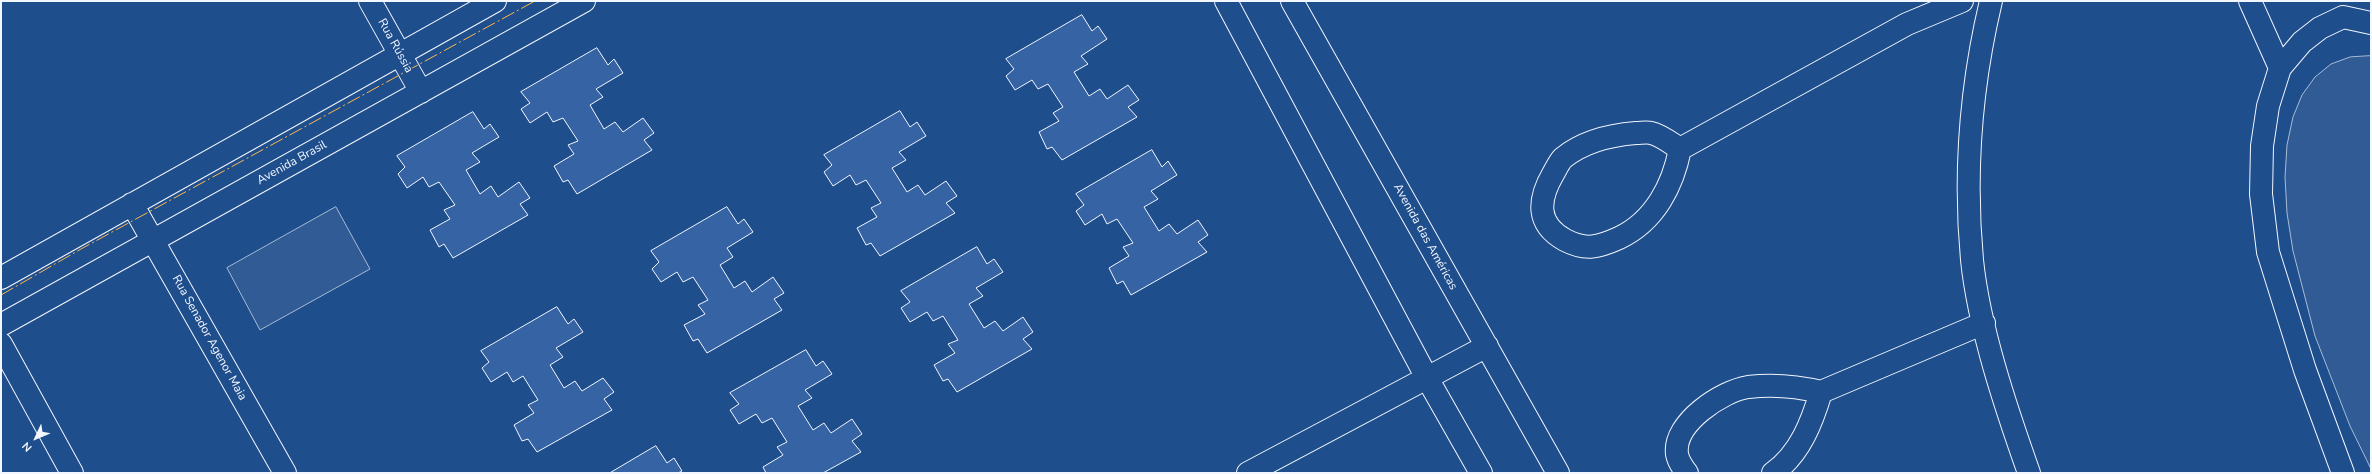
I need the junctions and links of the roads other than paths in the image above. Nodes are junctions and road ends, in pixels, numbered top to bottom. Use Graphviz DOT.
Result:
graph roads {
  1 [pos="370,1"];
  2 [pos="495,1"];
  3 [pos="584,1"];
  4 [pos="1226,1"];
  5 [pos="1292,1"];
  6 [pos="1962,1"];
  7 [pos="1991,1"];
  8 [pos="2250,1"];
  9 [pos="2339,9"];
  10 [pos="2371,23"];
  11 [pos="400,54"];
  12 [pos="2280,68"];
  13 [pos="420,92"];
  14 [pos="1680,149"];
  15 [pos="132,204"];
  16 [pos="154,240"];
  17 [pos="1,278"];
  18 [pos="1984,323"];
  19 [pos="1,325"];
  20 [pos="1,344"];
  21 [pos="1487,346"];
  22 [pos="1427,378"];
  23 [pos="1821,392"];
  24 [pos="72,473"];
  25 [pos="285,473"];
  26 [pos="1248,473"];
  27 [pos="1481,473"];
  28 [pos="1558,473"];
  29 [pos="1687,473"];
  30 [pos="1774,473"];
  31 [pos="2029,473"];
  32 [pos="2343,473"];
  1 -- 11 [label="street, Rua Rússia"];
  2 -- 11 [label="street"];
  3 -- 13 [label="street, Avenida Brasil"];
  4 -- 22 [label="street"];
  5 -- 21 [label="street, Avenida das Américas"];
  6 -- 14 [label="street"];
  7 -- 18 [label="street"];
  8 -- 12 [label="street"];
  9 -- 10 [label="street"];
  9 -- 12 [label="street"];
  11 -- 13 [label="street, Rua Rússia"];
  11 -- 15 [label="street"];
  12 -- 32 [label="street"];
  13 -- 16 [label="street, Avenida Brasil"];
  14 -- 14 [label="street"];
  15 -- 16 [label="street, Rua Senador Agenor Maia"];
  15 -- 17 [label="street"];
  16 -- 19 [label="street, Avenida Brasil"];
  16 -- 25 [label="street, Rua Senador Agenor Maia"];
  18 -- 23 [label="street"];
  18 -- 31 [label="street"];
  20 -- 24 [label="street"];
  21 -- 22 [label="street"];
  21 -- 28 [label="street, Avenida das Américas"];
  22 -- 26 [label="street"];
  22 -- 27 [label="street"];
  23 -- 29 [label="street"];
  23 -- 30 [label="street"];
}
